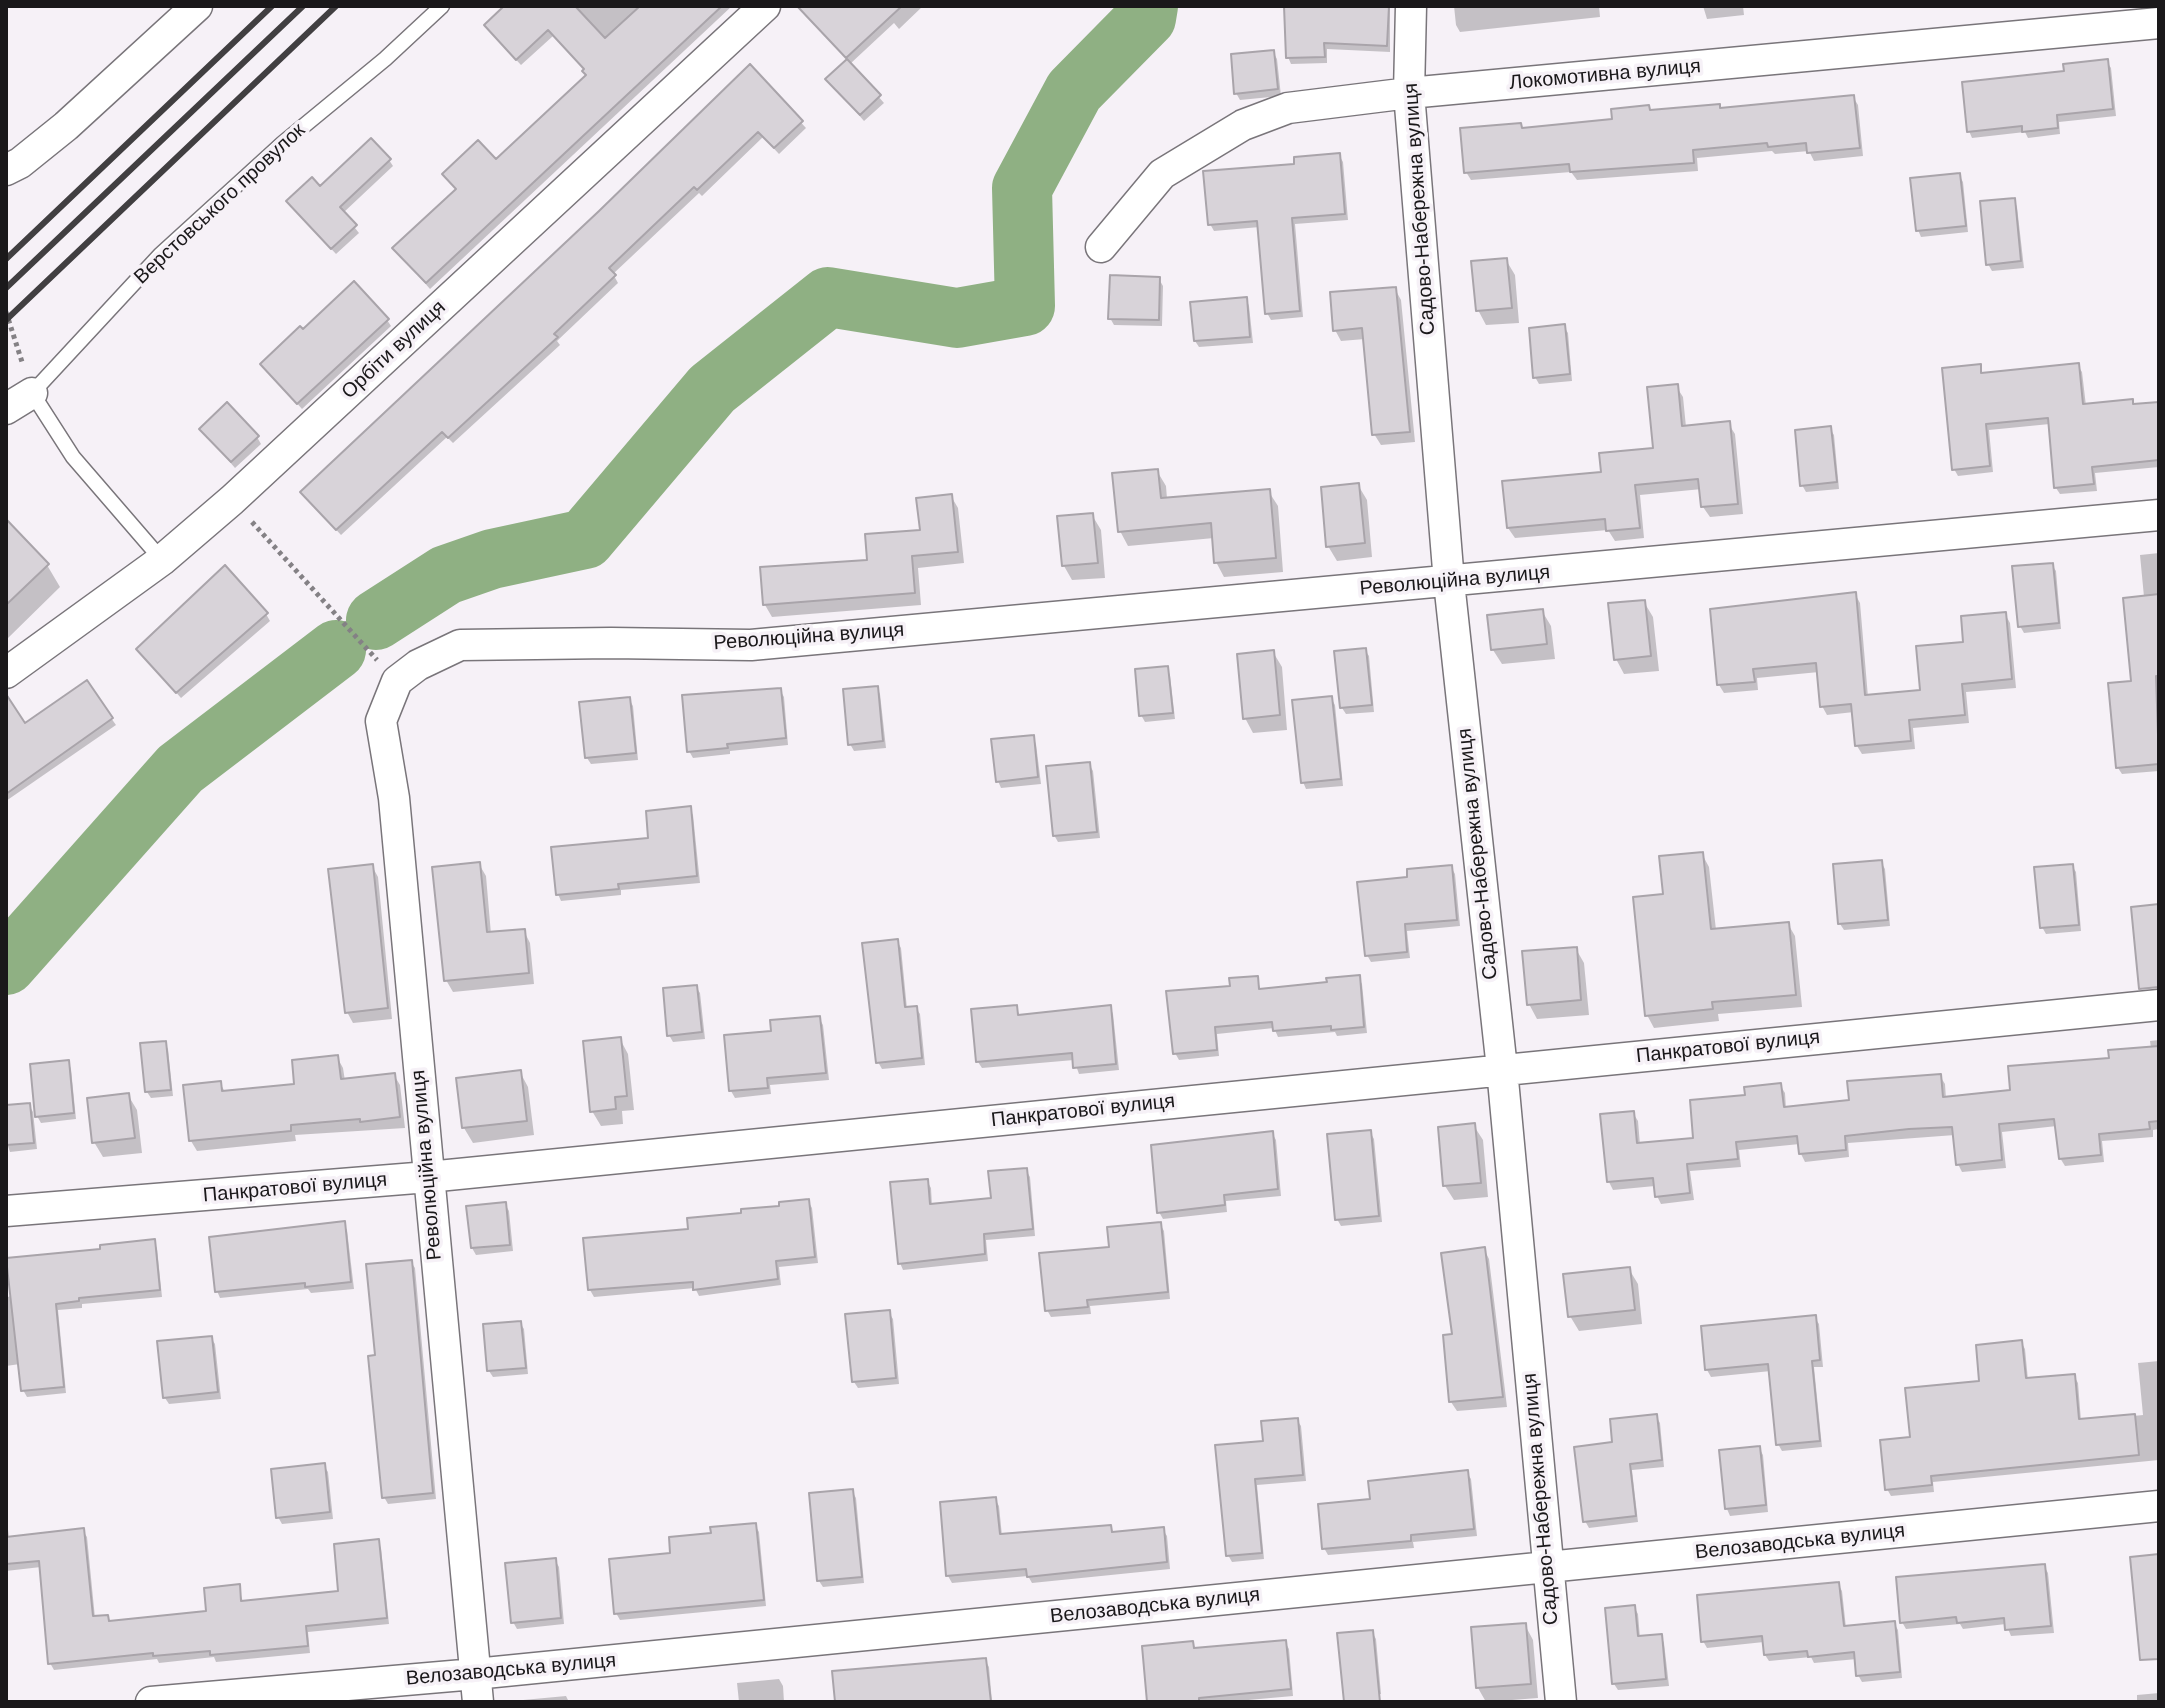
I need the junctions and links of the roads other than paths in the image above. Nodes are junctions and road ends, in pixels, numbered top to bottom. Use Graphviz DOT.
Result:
graph roads {
  1 [pos="197,6"];
  2 [pos="442,6"];
  3 [pos="765,6"];
  4 [pos="1411,6"];
  5 [pos="2159,23"];
  6 [pos="1409,93"];
  7 [pos="6,170"];
  8 [pos="1101,247"];
  9 [pos="32,393"];
  10 [pos="6,409"];
  11 [pos="2159,515"];
  12 [pos="162,560"];
  13 [pos="1449,582"];
  14 [pos="6,673"];
  15 [pos="2159,1005"];
  16 [pos="1502,1069"];
  17 [pos="428,1177"];
  18 [pos="6,1211"];
  19 [pos="2159,1506"];
  20 [pos="1547,1567"];
  21 [pos="476,1688"];
  22 [pos="151,1702"];
  23 [pos="1561,1702"];
  1 -- 7 [label="street"];
  2 -- 9 [label="lane, Верстовського провулок"];
  3 -- 12 [label="street, Орбіти вулиця"];
  4 -- 6 [label="street, Садово-Набережна вулиця"];
  5 -- 6 [label="street, Локомотивна вулиця"];
  6 -- 8 [label="street, Локомотивна вулиця"];
  6 -- 13 [label="street, Садово-Набережна вулиця"];
  9 -- 10 [label="street, Верстовського провулок"];
  9 -- 12 [label="lane"];
  11 -- 13 [label="street, Революційна вулиця"];
  12 -- 14 [label="street, Орбіти вулиця"];
  13 -- 16 [label="street, Садово-Набережна вулиця"];
  13 -- 17 [label="street, Революційна вулиця"];
  15 -- 16 [label="street, Панкратової вулиця"];
  16 -- 17 [label="street, Панкратової вулиця"];
  16 -- 20 [label="street, Садово-Набережна вулиця"];
  17 -- 18 [label="street, Панкратової вулиця"];
  17 -- 21 [label="street, Революційна вулиця"];
  19 -- 20 [label="street, Велозаводська вулиця"];
  20 -- 21 [label="street, Велозаводська вулиця"];
  20 -- 23 [label="street, Садово-Набережна вулиця"];
  21 -- 22 [label="street, Велозаводська вулиця"];
}
